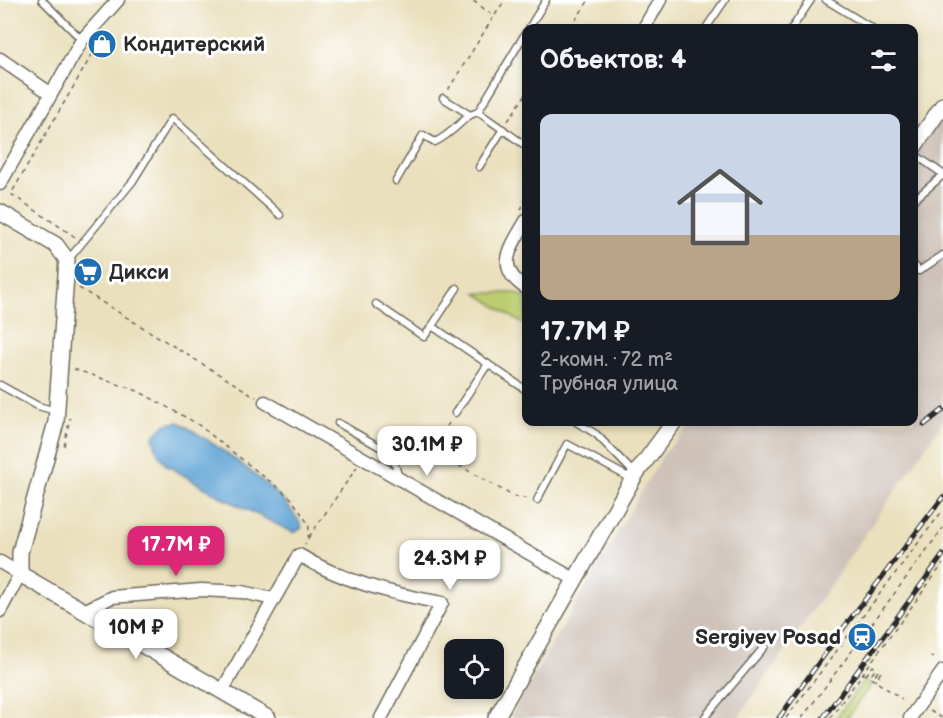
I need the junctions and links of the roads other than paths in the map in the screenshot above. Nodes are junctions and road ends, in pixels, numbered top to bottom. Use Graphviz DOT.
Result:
graph roads {
  1 [pos="42,0"];
  2 [pos="118,0"];
  3 [pos="546,0"];
  4 [pos="660,0"];
  5 [pos="725,0"];
  6 [pos="811,0"];
  7 [pos="826,0"];
  8 [pos="531,24"];
  9 [pos="646,24"];
  10 [pos="709,24"];
  11 [pos="795,24"];
  12 [pos="865,24"];
  13 [pos="522,39"];
  14 [pos="82,40"];
  15 [pos="0,59"];
  16 [pos="50,93"];
  17 [pos="443,98"];
  18 [pos="943,105"];
  19 [pos="478,112"];
  20 [pos="470,115"];
  21 [pos="503,129"];
  22 [pos="918,141"];
  23 [pos="522,143"];
  24 [pos="918,157"];
  25 [pos="479,167"];
  26 [pos="943,175"];
  27 [pos="396,181"];
  28 [pos="0,184"];
  29 [pos="918,197"];
  30 [pos="0,212"];
  31 [pos="280,215"];
  32 [pos="522,228"];
  33 [pos="943,255"];
  34 [pos="67,260"];
  35 [pos="918,270"];
  36 [pos="522,285"];
  37 [pos="457,288"];
  38 [pos="376,304"];
  39 [pos="432,326"];
  40 [pos="488,364"];
  41 [pos="0,385"];
  42 [pos="522,387"];
  43 [pos="265,402"];
  44 [pos="57,411"];
  45 [pos="455,413"];
  46 [pos="338,423"];
  47 [pos="583,426"];
  48 [pos="671,426"];
  49 [pos="634,477"];
  50 [pos="399,479"];
  51 [pos="537,500"];
  52 [pos="0,562"];
  53 [pos="20,574"];
  54 [pos="574,579"];
  55 [pos="273,599"];
  56 [pos="84,610"];
  57 [pos="0,611"];
  58 [pos="765,645"];
  59 [pos="943,671"];
  60 [pos="222,691"];
  61 [pos="268,718"];
  62 [pos="381,718"];
  63 [pos="496,718"];
  64 [pos="704,718"];
  65 [pos="910,718"];
  1 -- 14 [label="lane"];
  2 -- 14 [label="street"];
  3 -- 8 [label="lane"];
  4 -- 9 [label="street"];
  5 -- 10 [label="lane"];
  6 -- 11 [label="lane"];
  7 -- 12 [label="lane"];
  13 -- 19 [label="lane"];
  14 -- 16 [label="street"];
  15 -- 16 [label="street"];
  16 -- 28 [label="street"];
  17 -- 20 [label="lane"];
  18 -- 22 [label="street"];
  19 -- 20 [label="lane"];
  19 -- 21 [label="lane"];
  20 -- 27 [label="lane"];
  21 -- 23 [label="lane"];
  21 -- 25 [label="lane"];
  24 -- 26 [label="lane"];
  26 -- 29 [label="lane"];
  30 -- 34 [label="street"];
  31 -- 34 [label="lane"];
  32 -- 36 [label="street"];
  33 -- 35 [label="lane"];
  34 -- 44 [label="street"];
  37 -- 39 [label="lane"];
  38 -- 39 [label="lane"];
  39 -- 40 [label="lane"];
  40 -- 42 [label="lane"];
  40 -- 45 [label="lane"];
  41 -- 44 [label="lane"];
  43 -- 50 [label="street"];
  44 -- 53 [label="street"];
  46 -- 50 [label="lane"];
  47 -- 49 [label="lane"];
  48 -- 49 [label="street"];
  49 -- 51 [label="lane"];
  49 -- 54 [label="street"];
  50 -- 54 [label="street"];
  52 -- 53 [label="street"];
  53 -- 56 [label="street"];
  53 -- 57 [label="street"];
  54 -- 63 [label="street"];
  55 -- 56 [label="street"];
  55 -- 60 [label="street"];
  55 -- 62 [label="street"];
  56 -- 60 [label="street"];
  58 -- 64 [label="lane"];
  59 -- 65 [label="street"];
  60 -- 61 [label="street"];
}
